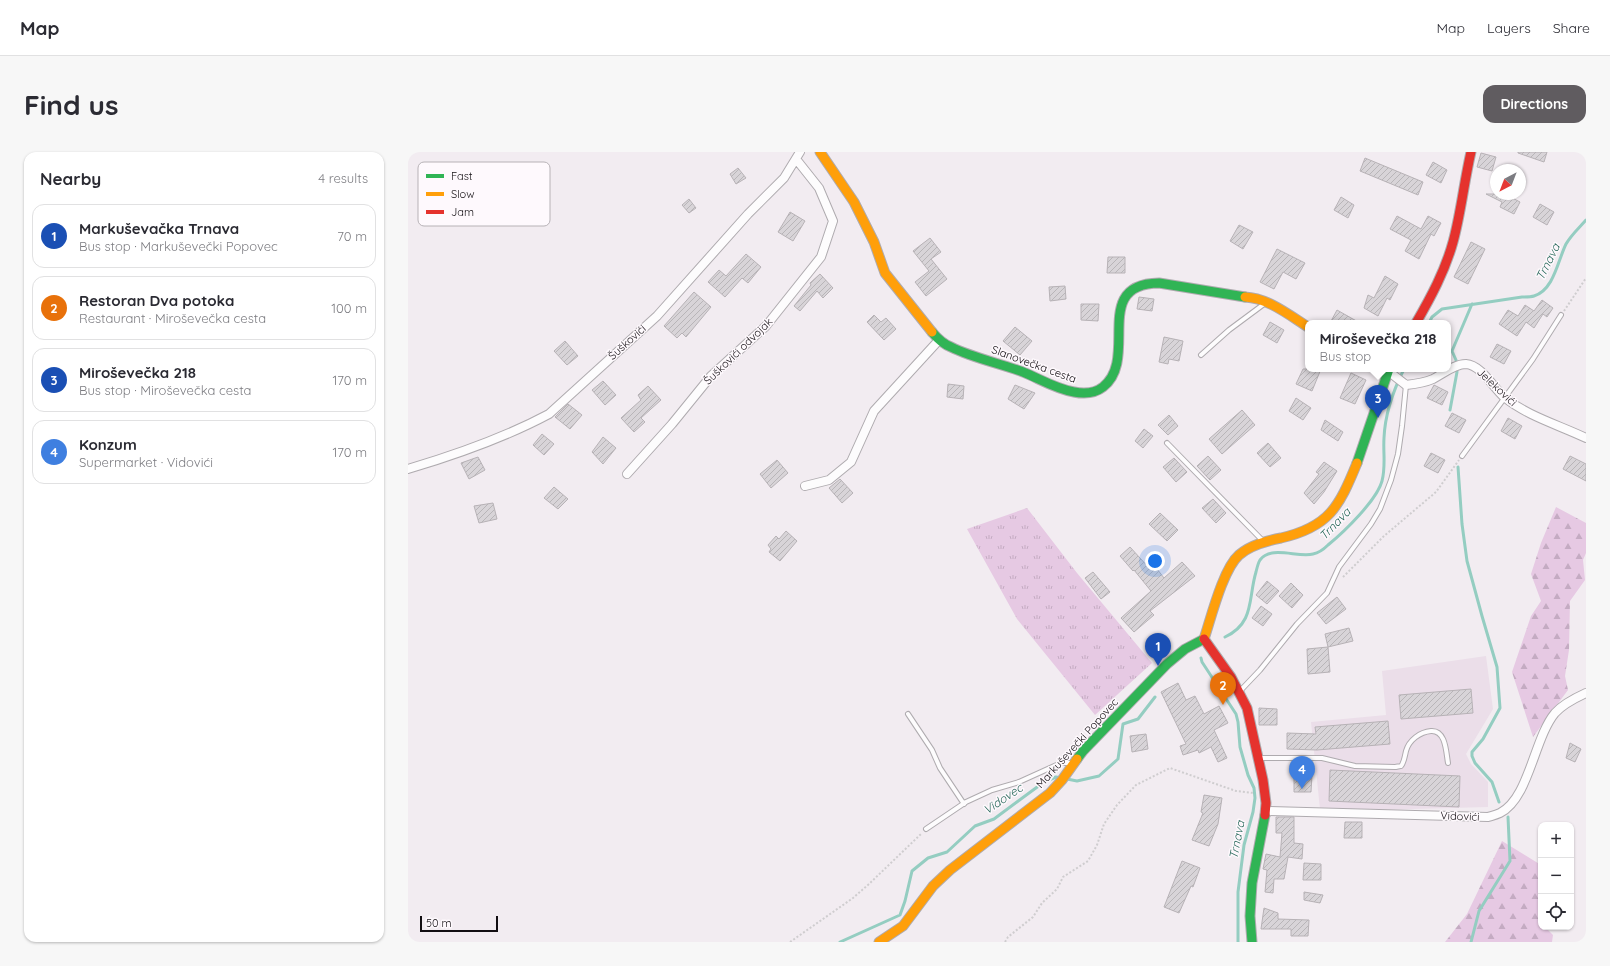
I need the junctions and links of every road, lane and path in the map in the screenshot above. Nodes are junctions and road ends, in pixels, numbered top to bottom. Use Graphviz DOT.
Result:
graph roads {
  1 [pos="820,152"];
  2 [pos="1471,152"];
  3 [pos="798,155"];
  4 [pos="1586,278"];
  5 [pos="1266,303"];
  6 [pos="1561,315"];
  7 [pos="1418,320"];
  8 [pos="1305,324"];
  9 [pos="939,340"];
  10 [pos="1201,355"];
  11 [pos="1451,369"];
  12 [pos="1386,372"];
  13 [pos="1389,372"];
  14 [pos="1446,372"];
  15 [pos="1405,384"];
  16 [pos="1505,397"];
  17 [pos="1586,438"];
  18 [pos="1167,443"];
  19 [pos="1462,456"];
  20 [pos="408,469"];
  21 [pos="628,474"];
  22 [pos="806,486"];
  23 [pos="1264,542"];
  24 [pos="1343,577"];
  25 [pos="1204,639"];
  26 [pos="1239,692"];
  27 [pos="1586,693"];
  28 [pos="908,714"];
  29 [pos="1259,758"];
  30 [pos="1448,763"];
  31 [pos="1072,766"];
  32 [pos="1252,793"];
  33 [pos="964,804"];
  34 [pos="1266,810"];
  35 [pos="926,829"];
  36 [pos="790,942"];
  37 [pos="879,942"];
  38 [pos="1005,942"];
  39 [pos="1252,942"];
  1 -- 9 [label="street, Slanovečka cesta"];
  2 -- 7 [label="street"];
  3 -- 20 [label="street, Šuškovići"];
  3 -- 21 [label="street, Šuškovići odvojak"];
  4 -- 6 [label="path"];
  5 -- 8 [label="street, Slanovečka cesta"];
  5 -- 9 [label="street, Slanovečka cesta"];
  5 -- 10 [label="lane"];
  6 -- 16 [label="lane"];
  9 -- 22 [label="street"];
  11 -- 16 [label="street, Jelekovići"];
  12 -- 23 [label="street"];
  13 -- 15 [label="street"];
  14 -- 15 [label="street, Jelekovići"];
  15 -- 26 [label="lane"];
  16 -- 17 [label="street, Jelekovići"];
  16 -- 19 [label="lane"];
  18 -- 23 [label="lane"];
  19 -- 24 [label="path"];
  23 -- 25 [label="street"];
  25 -- 26 [label="street"];
  25 -- 31 [label="street, Markuševečki Popovec"];
  26 -- 29 [label="street"];
  27 -- 34 [label="street, Vidovići"];
  28 -- 33 [label="lane"];
  29 -- 30 [label="lane"];
  29 -- 34 [label="street"];
  31 -- 33 [label="lane"];
  31 -- 37 [label="street, Markuševečki Popovec"];
  32 -- 38 [label="path"];
  33 -- 35 [label="lane"];
  34 -- 39 [label="street"];
  35 -- 36 [label="path"];
}
